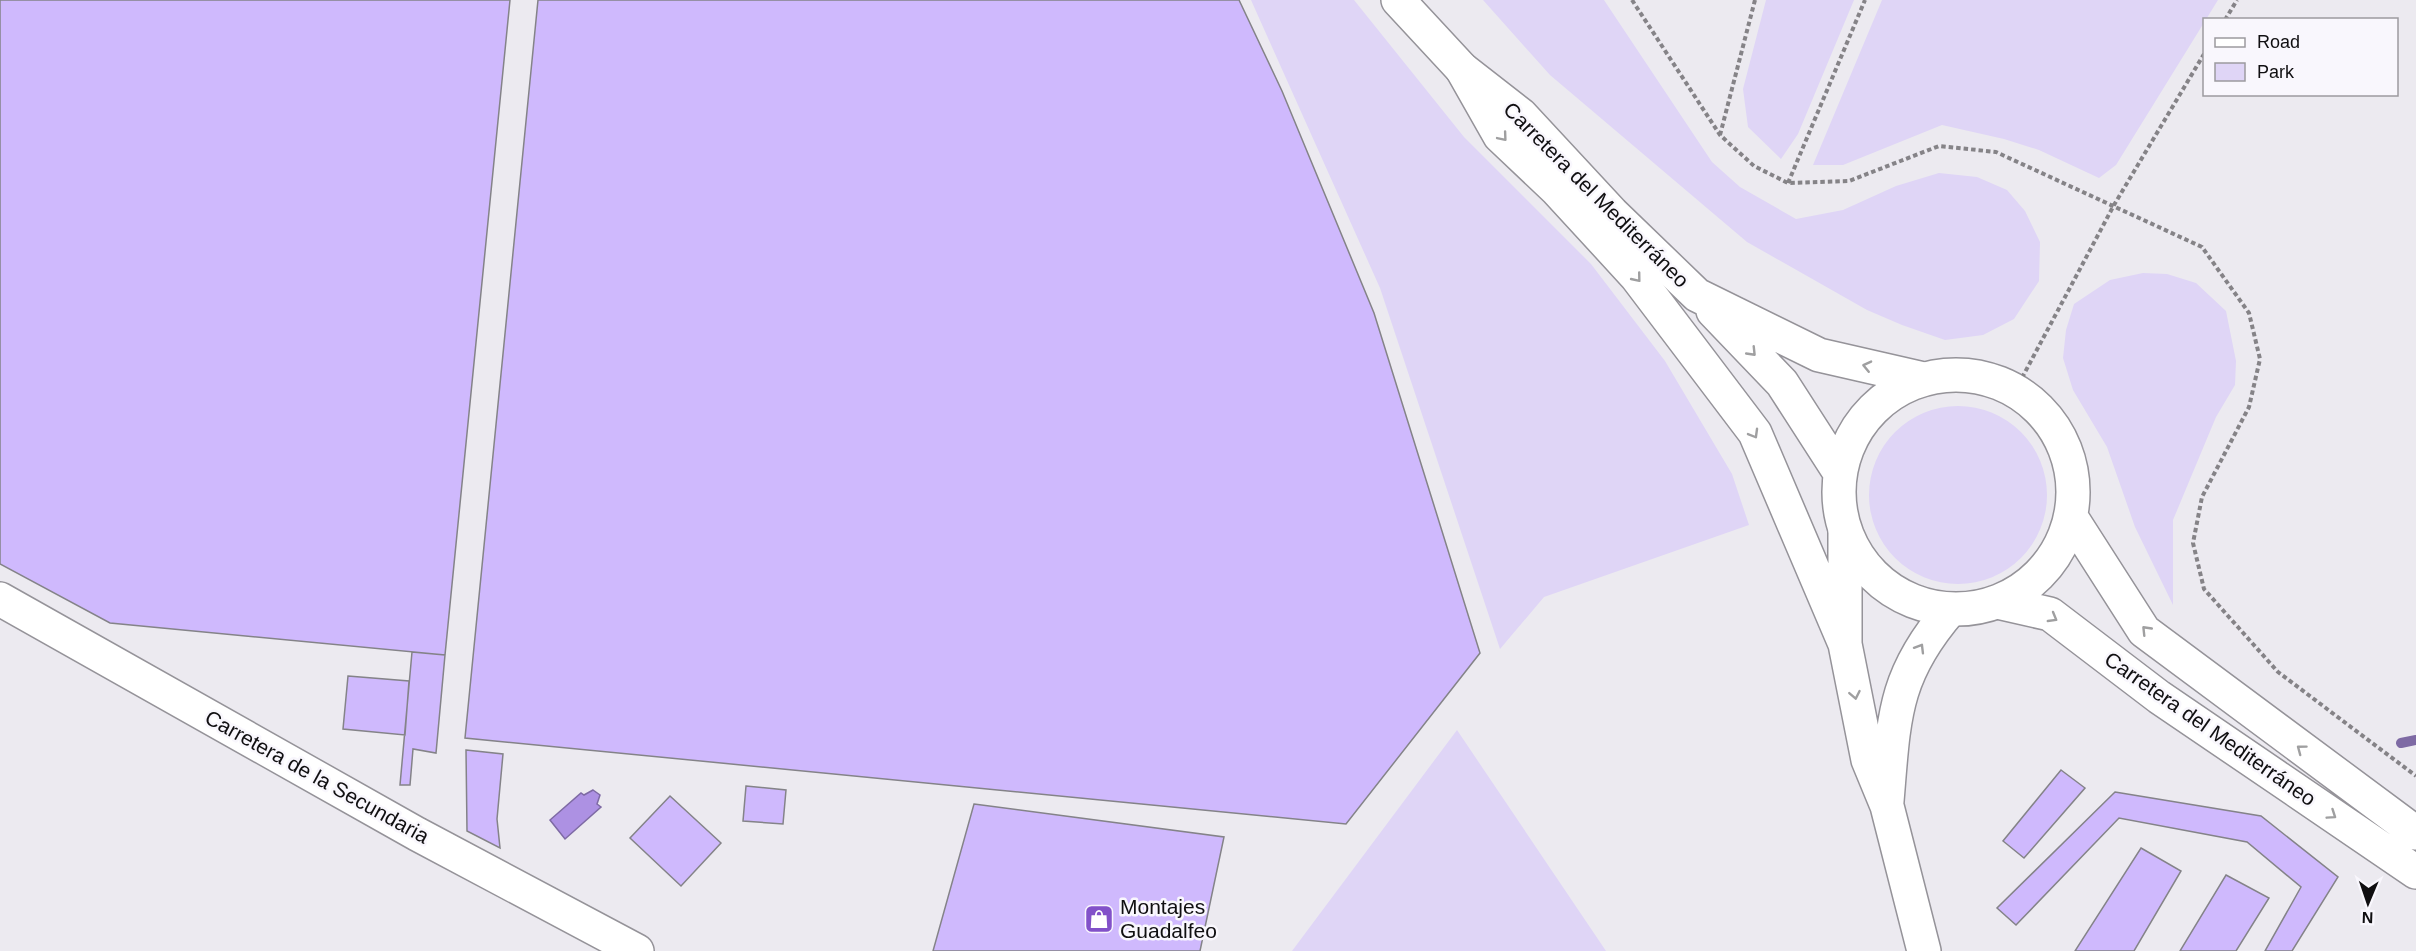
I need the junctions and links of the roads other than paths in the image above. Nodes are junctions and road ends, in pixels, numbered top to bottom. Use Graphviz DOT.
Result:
graph roads {
  1 [pos="1398,0"];
  2 [pos="1462,69"];
  3 [pos="1697,295"];
  4 [pos="1924,379"];
  5 [pos="1840,473"];
  6 [pos="2071,517"];
  7 [pos="1845,532"];
  8 [pos="0,599"];
  9 [pos="1997,602"];
  10 [pos="1950,610"];
  11 [pos="1845,644"];
  12 [pos="1887,806"];
  13 [pos="2416,833"];
  14 [pos="2416,872"];
  15 [pos="637,951"];
  16 [pos="1924,951"];
  1 -- 2 [label="main road, Carretera del Mediterráneo"];
  2 -- 3 [label="main road, Carretera del Mediterráneo"];
  2 -- 11 [label="main road, one-way"];
  4 -- 3 [label="main road, Carretera del Mediterráneo, one-way"];
  3 -- 5 [label="main road, one-way"];
  4 -- 5 [label="main road"];
  4 -- 6 [label="main road"];
  5 -- 7 [label="main road"];
  6 -- 9 [label="main road"];
  13 -- 6 [label="main road, Carretera del Mediterráneo, one-way"];
  7 -- 10 [label="main road"];
  7 -- 11 [label="main road"];
  8 -- 15 [label="main road, Carretera de la Secundaria"];
  9 -- 10 [label="main road"];
  9 -- 14 [label="main road, Carretera del Mediterráneo, one-way"];
  12 -- 10 [label="main road, one-way"];
  11 -- 12 [label="main road, one-way"];
  12 -- 16 [label="main road"];
}
